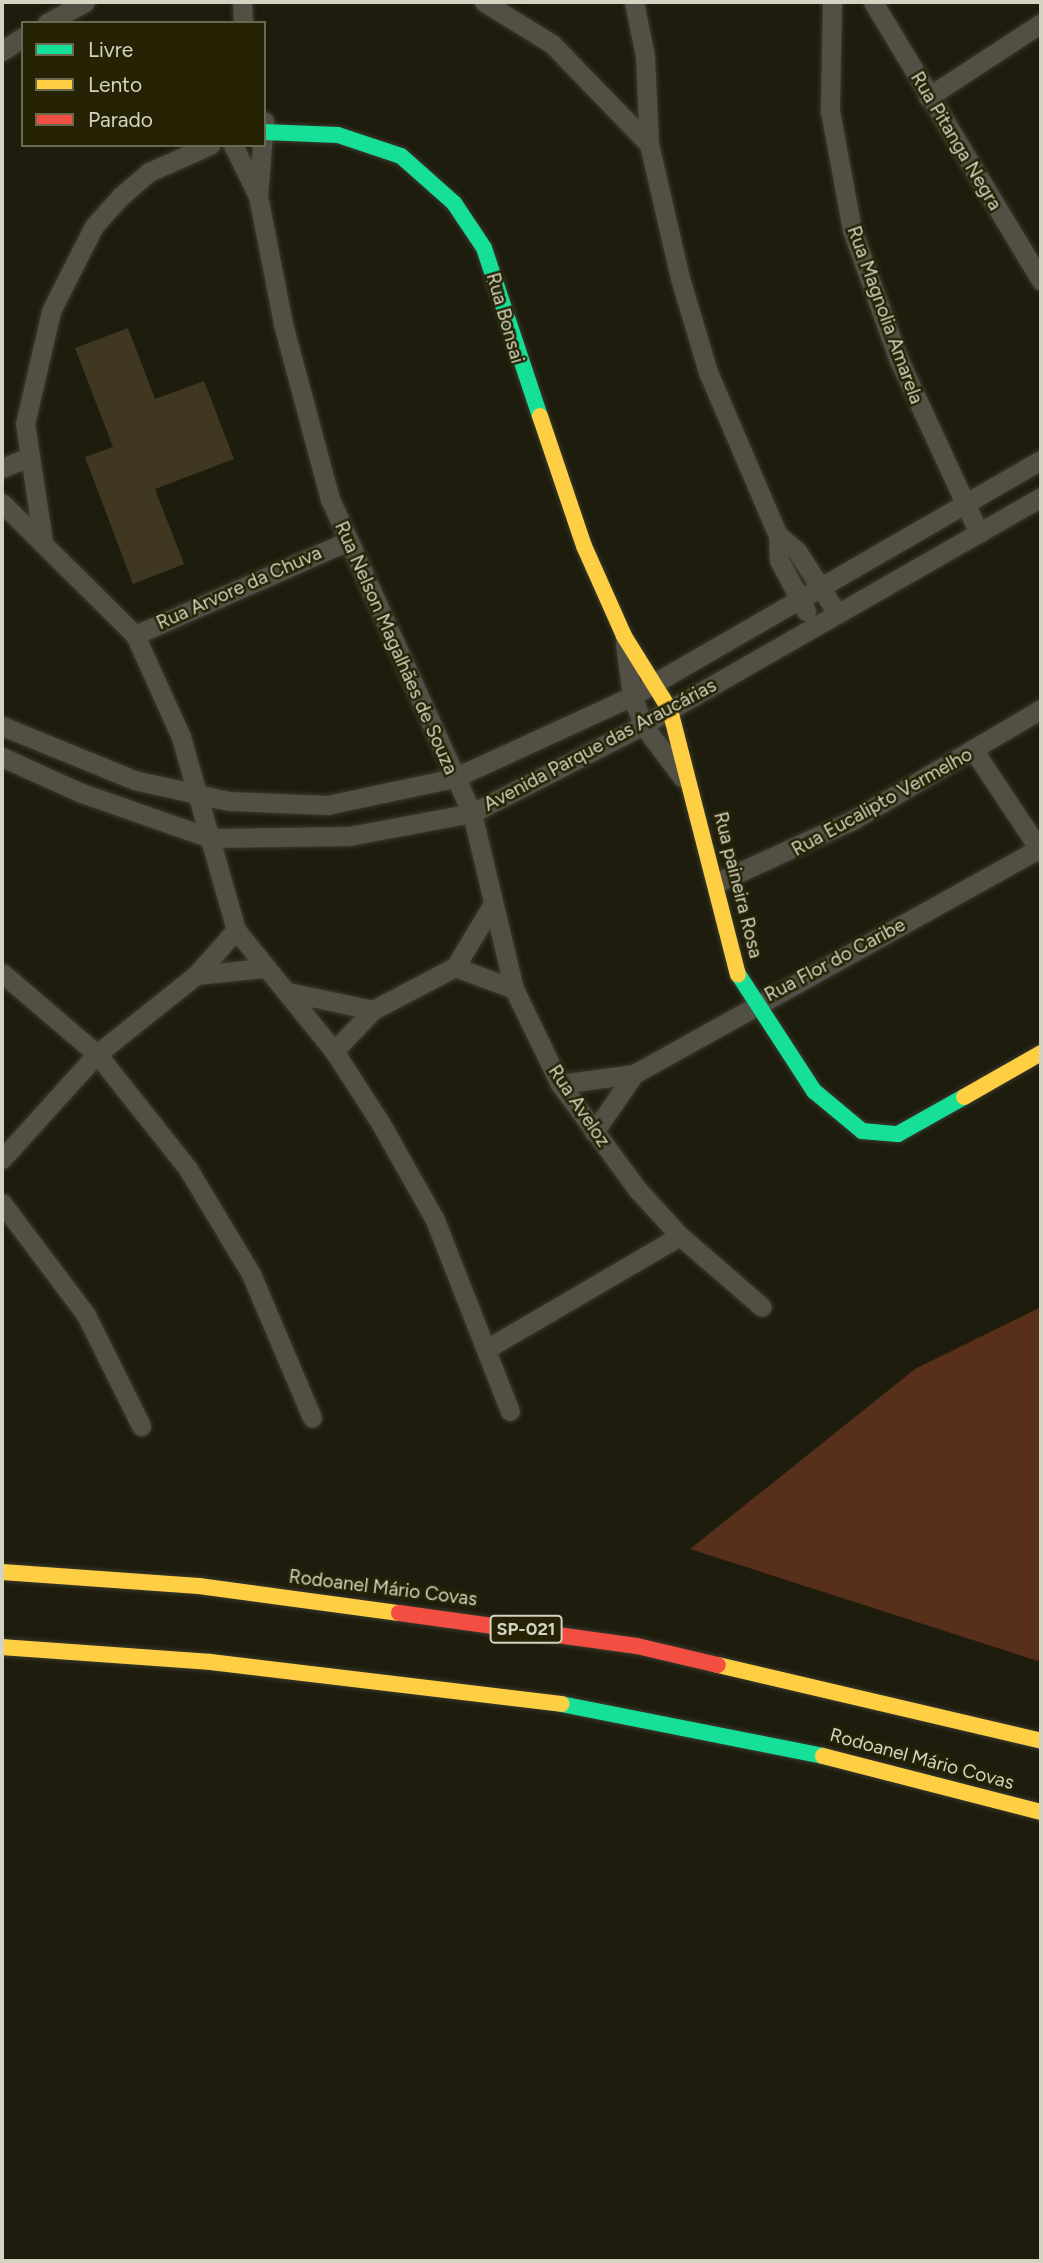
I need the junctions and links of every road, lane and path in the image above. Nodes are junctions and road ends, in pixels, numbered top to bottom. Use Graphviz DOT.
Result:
graph roads {
  1 [pos="85,2"];
  2 [pos="242,2"];
  3 [pos="484,2"];
  4 [pos="634,2"];
  5 [pos="832,2"];
  6 [pos="873,2"];
  7 [pos="51,21"];
  8 [pos="243,21"];
  9 [pos="1041,23"];
  10 [pos="21,38"];
  11 [pos="2,51"];
  12 [pos="928,97"];
  13 [pos="266,128"];
  14 [pos="649,144"];
  15 [pos="205,147"];
  16 [pos="234,147"];
  17 [pos="263,147"];
  18 [pos="258,196"];
  19 [pos="1034,252"];
  20 [pos="1041,280"];
  21 [pos="27,458"];
  22 [pos="1041,460"];
  23 [pos="2,468"];
  24 [pos="1041,497"];
  25 [pos="2,503"];
  26 [pos="965,505"];
  27 [pos="979,533"];
  28 [pos="778,535"];
  29 [pos="43,541"];
  30 [pos="344,543"];
  31 [pos="823,587"];
  32 [pos="800,601"];
  33 [pos="837,613"];
  34 [pos="814,626"];
  35 [pos="135,635"];
  36 [pos="624,636"];
  37 [pos="655,682"];
  38 [pos="632,696"];
  39 [pos="1041,709"];
  40 [pos="670,710"];
  41 [pos="643,725"];
  42 [pos="2,726"];
  43 [pos="974,751"];
  44 [pos="2,757"];
  45 [pos="454,778"];
  46 [pos="687,783"];
  47 [pos="198,795"];
  48 [pos="472,813"];
  49 [pos="210,838"];
  50 [pos="1040,851"];
  51 [pos="716,883"];
  52 [pos="493,904"];
  53 [pos="236,930"];
  54 [pos="456,967"];
  55 [pos="264,968"];
  56 [pos="2,973"];
  57 [pos="196,975"];
  58 [pos="514,989"];
  59 [pos="288,992"];
  60 [pos="754,1004"];
  61 [pos="373,1010"];
  62 [pos="334,1051"];
  63 [pos="1041,1053"];
  64 [pos="97,1054"];
  65 [pos="634,1074"];
  66 [pos="560,1084"];
  67 [pos="594,1132"];
  68 [pos="2,1159"];
  69 [pos="2,1203"];
  70 [pos="680,1236"];
  71 [pos="762,1307"];
  72 [pos="488,1348"];
  73 [pos="510,1410"];
  74 [pos="312,1419"];
  75 [pos="141,1426"];
  76 [pos="2,1572"];
  77 [pos="2,1647"];
  78 [pos="1041,1741"];
  79 [pos="1041,1812"];
  1 -- 7 [label="street"];
  2 -- 8 [label="street"];
  3 -- 14 [label="street"];
  4 -- 14 [label="street"];
  5 -- 26 [label="street, Rua Magnolia Amarela"];
  6 -- 12 [label="street, Rua Pitanga Negra"];
  9 -- 12 [label="street"];
  10 -- 11 [label="street"];
  12 -- 19 [label="street, Rua Pitanga Negra"];
  13 -- 36 [label="main road, Rua Bonsai"];
  14 -- 28 [label="street"];
  15 -- 21 [label="street"];
  16 -- 18 [label="street, Rua Nelson Magalhães de Souza"];
  17 -- 18 [label="street, Rua Nelson Magalhães de Souza"];
  18 -- 30 [label="street, Rua Nelson Magalhães de Souza"];
  19 -- 20 [label="street, Rua Pitanga Negra"];
  21 -- 23 [label="street"];
  21 -- 29 [label="street"];
  22 -- 26 [label="street, Avenida Parque das Araucárias"];
  24 -- 27 [label="street, Avenida Parque das Araucárias"];
  25 -- 29 [label="street"];
  26 -- 27 [label="street, Rua Magnolia Amarela"];
  26 -- 31 [label="street, Avenida Parque das Araucárias"];
  27 -- 33 [label="street, Avenida Parque das Araucárias"];
  28 -- 31 [label="street"];
  28 -- 32 [label="street"];
  29 -- 35 [label="street"];
  30 -- 35 [label="street, Rua Arvore da Chuva"];
  30 -- 45 [label="street, Rua Nelson Magalhães de Souza"];
  31 -- 32 [label="street, Avenida Parque das Araucárias"];
  31 -- 33 [label="street"];
  32 -- 34 [label="street"];
  32 -- 37 [label="street, Avenida Parque das Araucárias"];
  33 -- 34 [label="street, Avenida Parque das Araucárias"];
  34 -- 40 [label="street, Avenida Parque das Araucárias"];
  35 -- 47 [label="street"];
  36 -- 37 [label="main road"];
  36 -- 38 [label="street"];
  37 -- 38 [label="street, Avenida Parque das Araucárias"];
  37 -- 40 [label="main road"];
  38 -- 41 [label="street"];
  38 -- 45 [label="street, Avenida Parque das Araucárias"];
  39 -- 43 [label="street, Rua Eucalipto Vermelho"];
  40 -- 41 [label="street, Avenida Parque das Araucárias"];
  40 -- 46 [label="main road"];
  41 -- 46 [label="street"];
  41 -- 48 [label="street, Avenida Parque das Araucárias"];
  42 -- 47 [label="street, Avenida Parque das Araucárias"];
  43 -- 50 [label="street"];
  43 -- 51 [label="street, Rua Eucalipto Vermelho"];
  44 -- 49 [label="street, Avenida Parque das Araucárias"];
  45 -- 47 [label="street, Avenida Parque das Araucárias"];
  45 -- 48 [label="street, Rua Nelson Magalhães de Souza"];
  46 -- 51 [label="main road, Rua paineira Rosa"];
  47 -- 49 [label="street"];
  48 -- 49 [label="street, Avenida Parque das Araucárias"];
  48 -- 52 [label="street, Rua Aveloz"];
  49 -- 53 [label="street"];
  50 -- 60 [label="street, Rua Flor do Caribe"];
  51 -- 60 [label="main road, Rua paineira Rosa"];
  52 -- 54 [label="street"];
  52 -- 58 [label="street, Rua Aveloz"];
  53 -- 55 [label="street"];
  53 -- 57 [label="street"];
  54 -- 58 [label="street"];
  54 -- 61 [label="street"];
  55 -- 57 [label="street"];
  55 -- 59 [label="street"];
  56 -- 64 [label="street"];
  57 -- 64 [label="street"];
  58 -- 66 [label="street, Rua Aveloz"];
  59 -- 61 [label="street"];
  59 -- 62 [label="street"];
  60 -- 63 [label="main road, Rua paineira Rosa"];
  60 -- 65 [label="street, Rua Flor do Caribe"];
  61 -- 62 [label="street"];
  62 -- 72 [label="street"];
  64 -- 68 [label="street"];
  64 -- 74 [label="street"];
  65 -- 66 [label="street"];
  65 -- 67 [label="street"];
  66 -- 67 [label="street, Rua Aveloz"];
  67 -- 70 [label="street, Rua Aveloz"];
  69 -- 75 [label="street"];
  70 -- 71 [label="street, Rua Aveloz"];
  70 -- 72 [label="street"];
  72 -- 73 [label="street"];
  76 -- 78 [label="main road, Rodoanel Mário Covas / SP-021"];
  77 -- 79 [label="main road, Rodoanel Mário Covas"];
}
